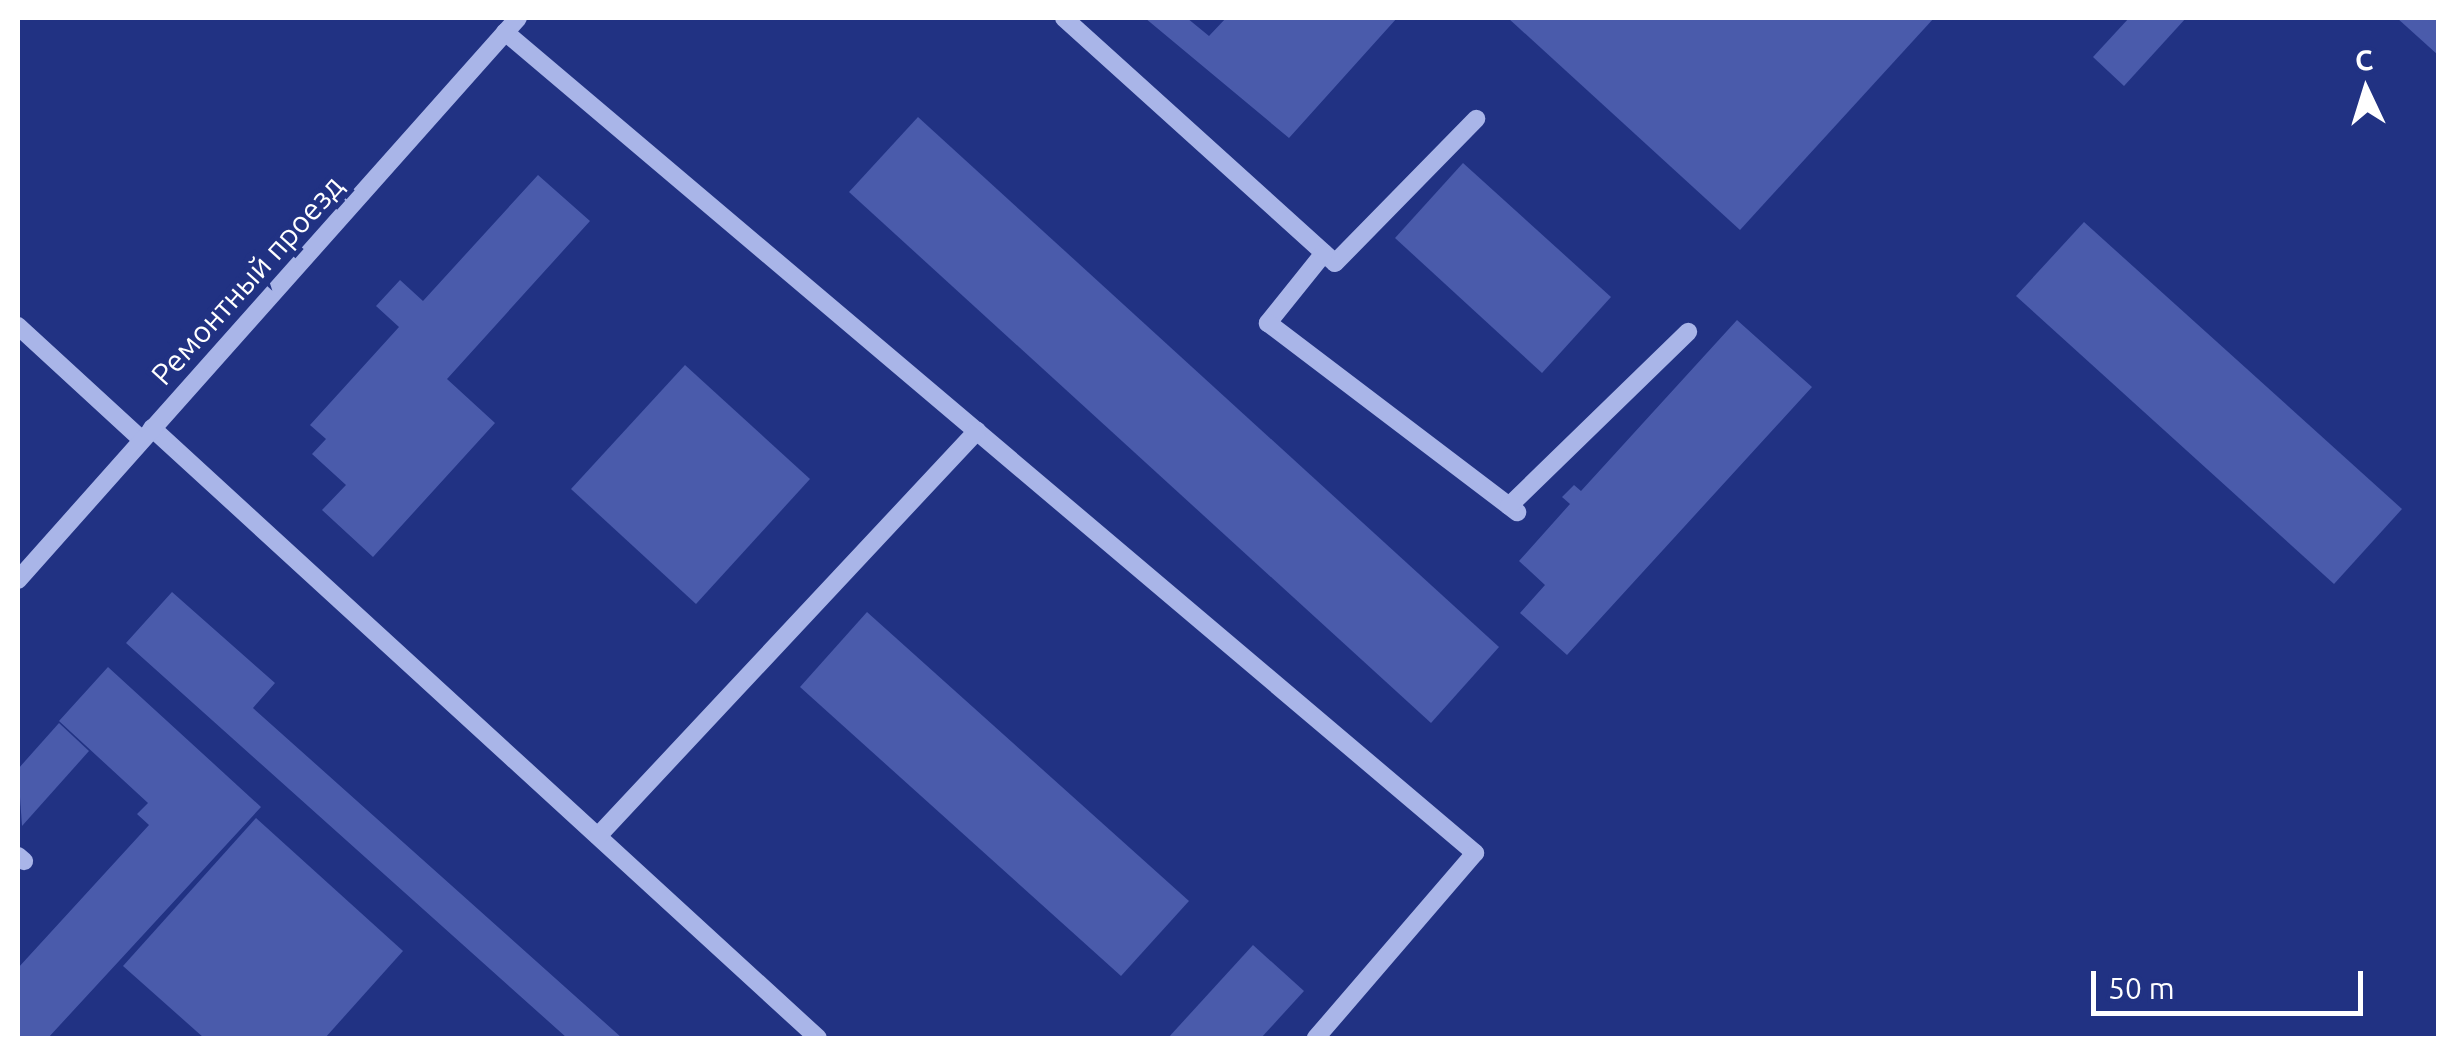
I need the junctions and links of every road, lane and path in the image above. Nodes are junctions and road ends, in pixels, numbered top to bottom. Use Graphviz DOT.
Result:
graph roads {
  1 [pos="1064,18"];
  2 [pos="511,25"];
  3 [pos="1476,119"];
  4 [pos="1324,253"];
  5 [pos="18,326"];
  6 [pos="1688,332"];
  7 [pos="977,431"];
  8 [pos="147,434"];
  9 [pos="18,580"];
  10 [pos="598,836"];
  11 [pos="818,1038"];
  12 [pos="1316,1038"];
  1 -- 4 [label="street"];
  2 -- 7 [label="street"];
  2 -- 8 [label="street, Ремонтный проезд"];
  3 -- 4 [label="street"];
  4 -- 6 [label="street"];
  5 -- 8 [label="street"];
  7 -- 10 [label="street"];
  7 -- 12 [label="street"];
  8 -- 9 [label="street, Ремонтный проезд"];
  8 -- 10 [label="street"];
  10 -- 11 [label="street"];
}
